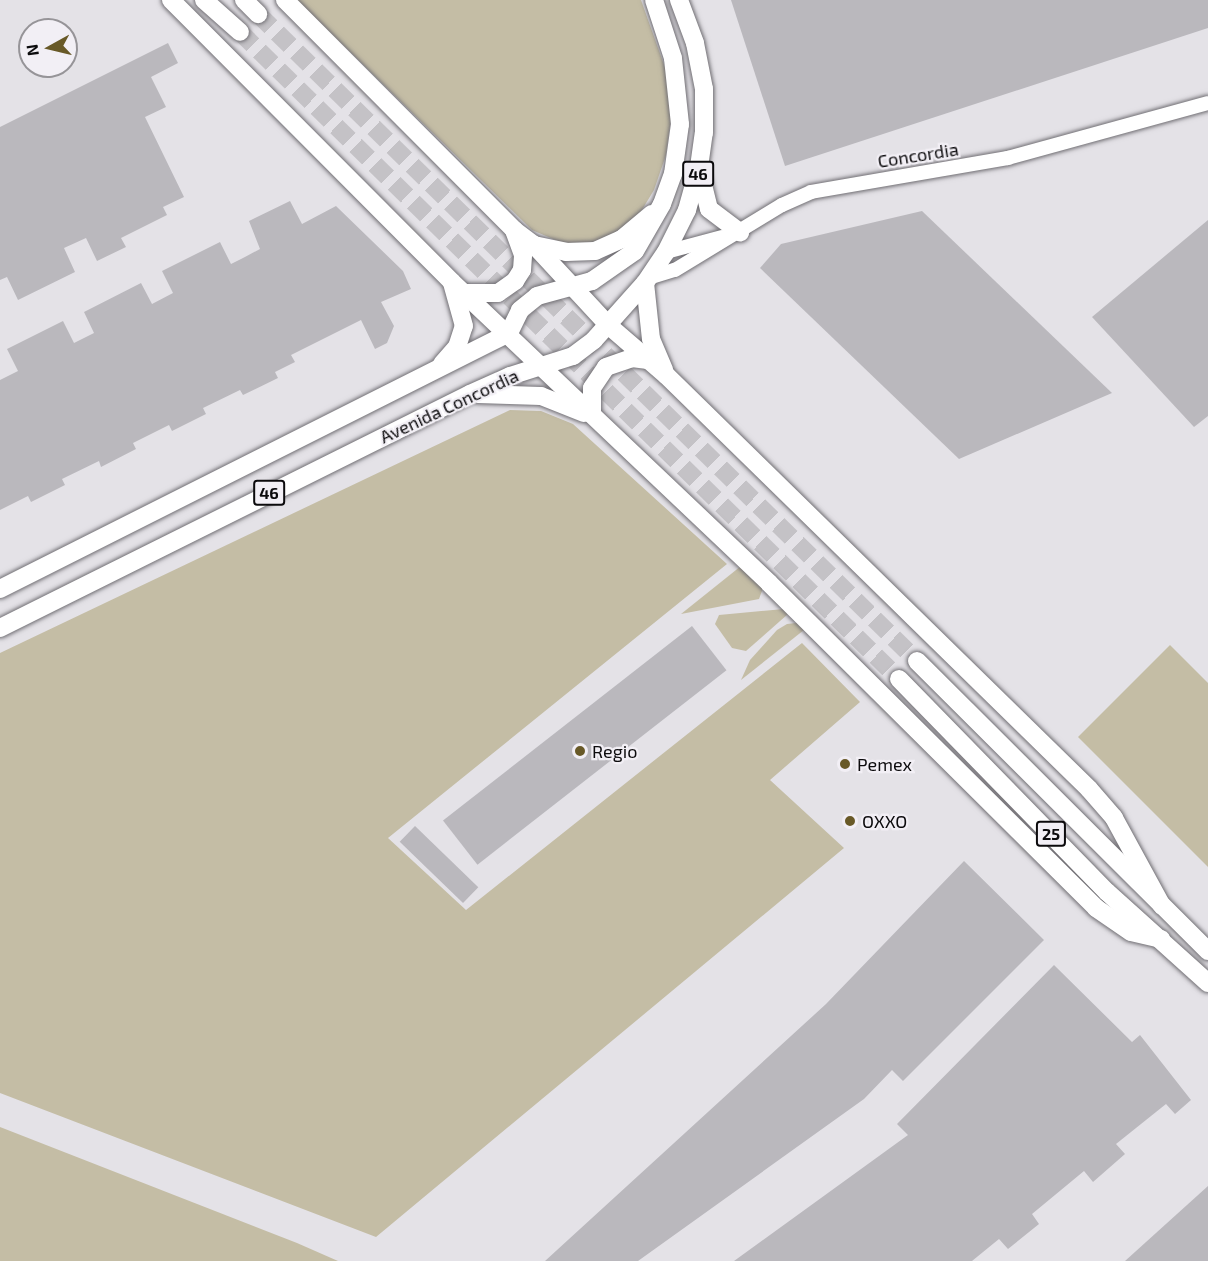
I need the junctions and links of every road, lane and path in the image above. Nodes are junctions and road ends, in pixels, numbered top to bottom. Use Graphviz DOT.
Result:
graph roads {
  1 [pos="171,0"];
  2 [pos="204,0"];
  3 [pos="244,0"];
  4 [pos="285,0"];
  5 [pos="654,0"];
  6 [pos="679,0"];
  7 [pos="258,14"];
  8 [pos="240,32"];
  9 [pos="1208,103"];
  10 [pos="699,167"];
  11 [pos="662,204"];
  12 [pos="514,230"];
  13 [pos="737,233"];
  14 [pos="534,245"];
  15 [pos="666,252"];
  16 [pos="647,281"];
  17 [pos="572,286"];
  18 [pos="459,287"];
  19 [pos="608,325"];
  20 [pos="509,333"];
  21 [pos="648,360"];
  22 [pos="542,366"];
  23 [pos="429,374"];
  24 [pos="666,375"];
  25 [pos="470,394"];
  26 [pos="596,417"];
  27 [pos="0,589"];
  28 [pos="0,628"];
  29 [pos="917,661"];
  30 [pos="899,679"];
  31 [pos="1162,906"];
  32 [pos="1161,939"];
  33 [pos="1208,951"];
  34 [pos="1208,983"];
  1 -- 18 [label="main road"];
  2 -- 8 [label="main road"];
  3 -- 7 [label="main road"];
  4 -- 12 [label="main road"];
  5 -- 11 [label="main road, 46"];
  6 -- 10 [label="main road, Avenida Concordia / 46"];
  9 -- 13 [label="street, Concordia"];
  10 -- 13 [label="main road"];
  10 -- 15 [label="main road, Avenida Concordia / 46"];
  11 -- 14 [label="main road"];
  11 -- 17 [label="main road, 46"];
  12 -- 14 [label="main road"];
  12 -- 18 [label="main road"];
  13 -- 15 [label="street"];
  13 -- 16 [label="street, Concordia"];
  14 -- 17 [label="main road"];
  15 -- 16 [label="main road, Avenida Concordia / 46"];
  16 -- 19 [label="main road, Avenida Concordia / 46"];
  16 -- 24 [label="main road"];
  17 -- 19 [label="main road"];
  17 -- 20 [label="main road, 46"];
  18 -- 20 [label="main road"];
  18 -- 23 [label="main road"];
  19 -- 21 [label="main road"];
  19 -- 22 [label="main road, Avenida Concordia / 46"];
  20 -- 22 [label="main road"];
  20 -- 23 [label="main road, Avenida Concordia / 46"];
  21 -- 24 [label="main road"];
  21 -- 26 [label="main road"];
  22 -- 25 [label="main road, Avenida Concordia / 46"];
  22 -- 26 [label="main road"];
  23 -- 27 [label="main road, Avenida Concordia / 46"];
  24 -- 31 [label="main road"];
  25 -- 26 [label="main road"];
  25 -- 28 [label="main road, Avenida Concordia / 46"];
  26 -- 32 [label="main road"];
  29 -- 31 [label="main road, 25"];
  30 -- 32 [label="main road, 25"];
  31 -- 33 [label="main road, 25"];
  32 -- 34 [label="main road, 25"];
}
